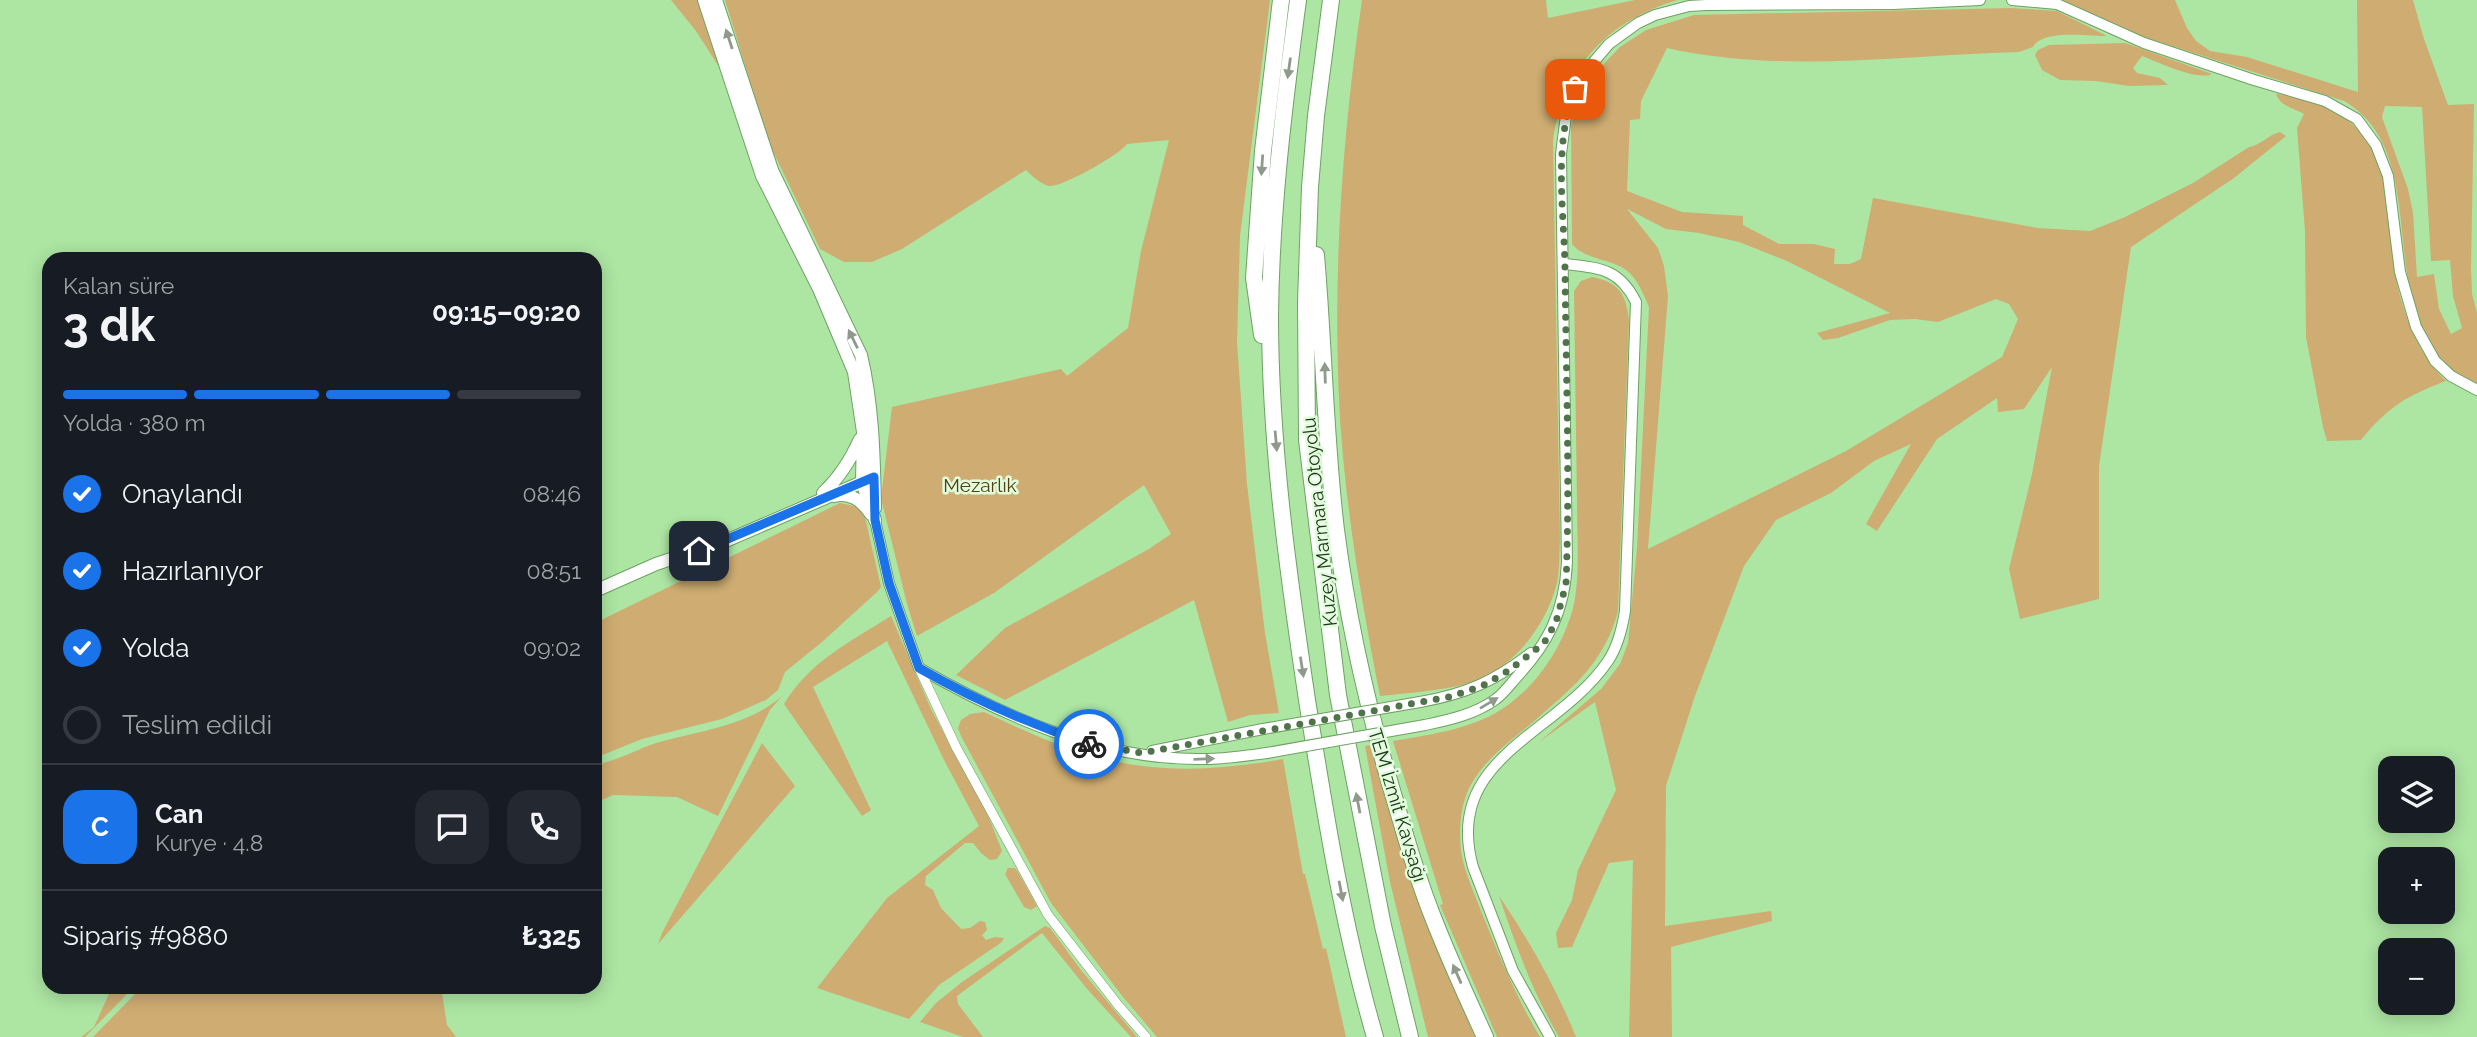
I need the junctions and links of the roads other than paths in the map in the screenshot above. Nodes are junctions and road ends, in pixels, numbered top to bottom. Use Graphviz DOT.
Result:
graph roads {
  1 [pos="704,0"];
  2 [pos="716,0"];
  3 [pos="1281,0"];
  4 [pos="1298,0"];
  5 [pos="1331,0"];
  6 [pos="1980,0"];
  7 [pos="2012,0"];
  8 [pos="1310,187"];
  9 [pos="1564,264"];
  10 [pos="2477,390"];
  11 [pos="1273,407"];
  12 [pos="863,432"];
  13 [pos="868,480"];
  14 [pos="815,501"];
  15 [pos="875,520"];
  16 [pos="602,588"];
  17 [pos="1544,643"];
  18 [pos="919,668"];
  19 [pos="1142,753"];
  20 [pos="1374,1034"];
  21 [pos="1146,1037"];
  22 [pos="1410,1037"];
  23 [pos="1485,1037"];
  24 [pos="1550,1037"];
  1 -- 12 [label="main road"];
  13 -- 2 [label="main road, one-way"];
  3 -- 11 [label="highway, one-way"];
  4 -- 11 [label="highway, Kuzey Marmara Otoyolu, one-way"];
  5 -- 8 [label="highway, Kuzey Marmara Otoyolu"];
  6 -- 9 [label="street"];
  7 -- 10 [label="street"];
  22 -- 8 [label="highway, Kuzey Marmara Otoyolu, one-way"];
  23 -- 8 [label="highway, TEM İzmit Kavşağı, one-way"];
  9 -- 17 [label="street"];
  9 -- 24 [label="street"];
  11 -- 20 [label="highway, Kuzey Marmara Otoyolu, one-way"];
  12 -- 13 [label="main road"];
  12 -- 14 [label="main road"];
  13 -- 14 [label="main road"];
  13 -- 15 [label="main road"];
  14 -- 15 [label="main road"];
  14 -- 16 [label="main road"];
  15 -- 18 [label="street"];
  17 -- 19 [label="street, bridge"];
  19 -- 17 [label="street, one-way, bridge"];
  18 -- 19 [label="street"];
  18 -- 21 [label="street"];
}
